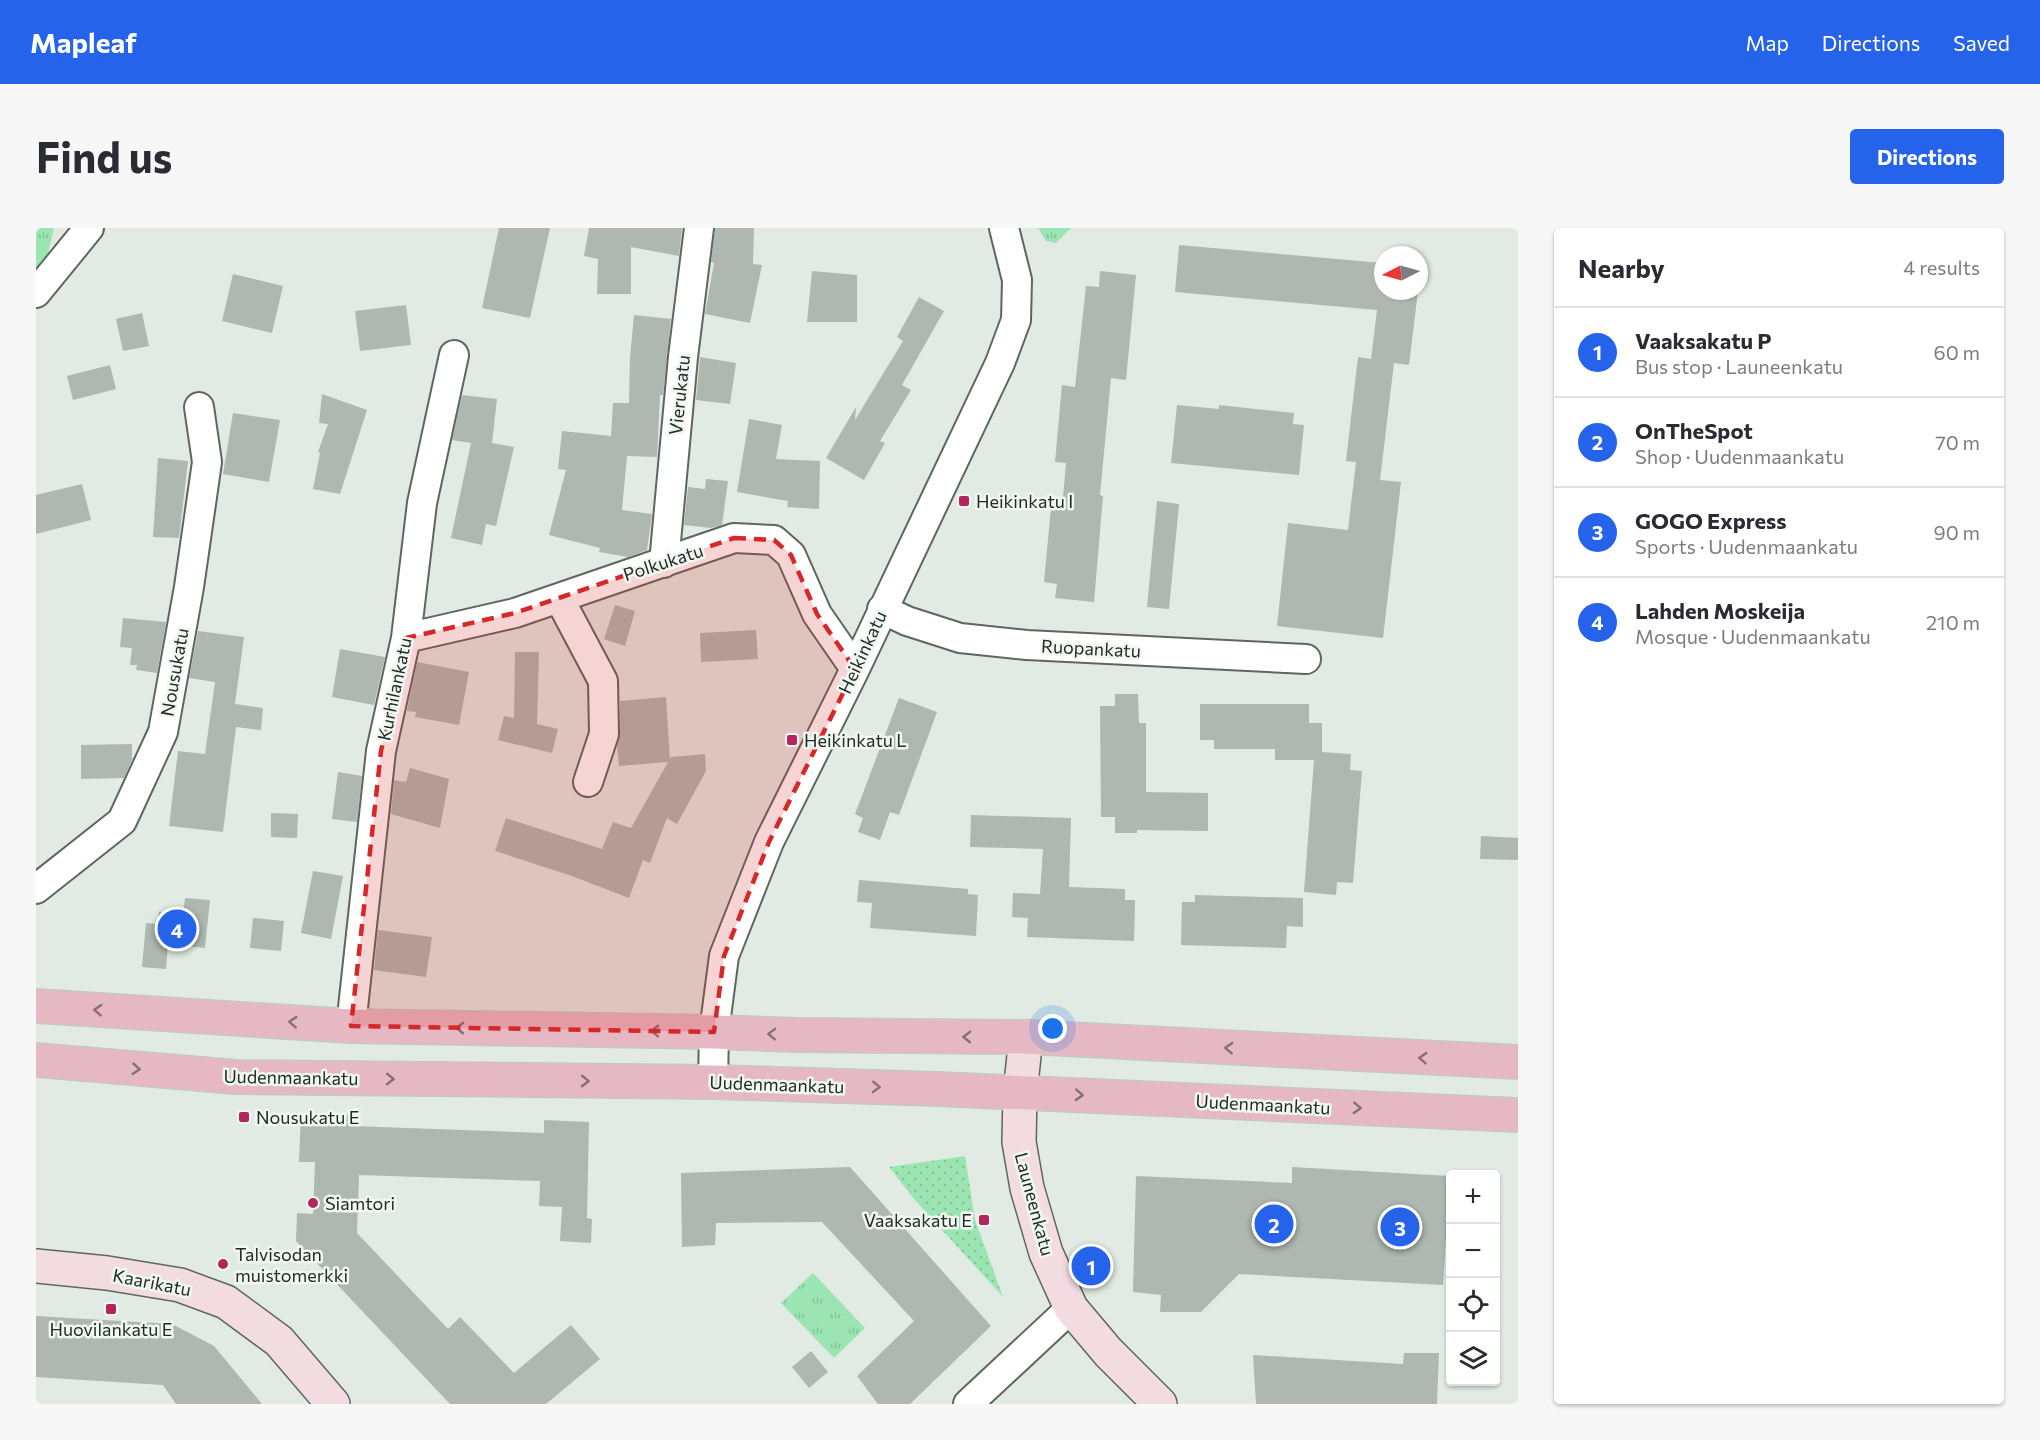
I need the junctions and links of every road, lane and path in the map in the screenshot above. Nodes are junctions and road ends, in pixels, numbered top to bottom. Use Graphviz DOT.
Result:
graph roads {
  1 [pos="88,228"];
  2 [pos="699,228"];
  3 [pos="1004,228"];
  4 [pos="36,293"];
  5 [pos="454,356"];
  6 [pos="199,407"];
  7 [pos="664,563"];
  8 [pos="559,598"];
  9 [pos="882,609"];
  10 [pos="406,638"];
  11 [pos="1306,659"];
  12 [pos="855,669"];
  13 [pos="588,782"];
  14 [pos="36,889"];
  15 [pos="36,1006"];
  16 [pos="351,1026"];
  17 [pos="714,1032"];
  18 [pos="1026,1038"];
  19 [pos="36,1060"];
  20 [pos="1518,1062"];
  21 [pos="713,1082"];
  22 [pos="1020,1093"];
  23 [pos="1518,1115"];
  24 [pos="36,1266"];
  25 [pos="1071,1308"];
  26 [pos="333,1404"];
  27 [pos="968,1404"];
  28 [pos="1160,1404"];
  1 -- 4 [label="street"];
  2 -- 7 [label="street, Vierukatu"];
  3 -- 9 [label="street, Heikinkatu"];
  5 -- 10 [label="street, Kurhilankatu"];
  6 -- 14 [label="street, Nousukatu"];
  7 -- 8 [label="street, Polkukatu"];
  7 -- 12 [label="street, Polkukatu"];
  8 -- 10 [label="street, Polkukatu"];
  8 -- 13 [label="street"];
  9 -- 11 [label="street, Ruopankatu"];
  9 -- 12 [label="street, Heikinkatu"];
  10 -- 16 [label="street, Kurhilankatu"];
  12 -- 17 [label="street, Heikinkatu"];
  16 -- 15 [label="main road, one-way"];
  17 -- 16 [label="main road, one-way"];
  18 -- 17 [label="main road, one-way"];
  17 -- 21 [label="street, Heikinkatu"];
  20 -- 18 [label="main road, one-way"];
  18 -- 22 [label="street, Launeenkatu"];
  19 -- 21 [label="main road, Uudenmaankatu, one-way"];
  21 -- 22 [label="main road, Uudenmaankatu, one-way"];
  22 -- 23 [label="main road, Uudenmaankatu, one-way"];
  22 -- 25 [label="street, Launeenkatu"];
  24 -- 26 [label="street, Kaarikatu"];
  25 -- 27 [label="street"];
  25 -- 28 [label="street, Launeenkatu"];
}
